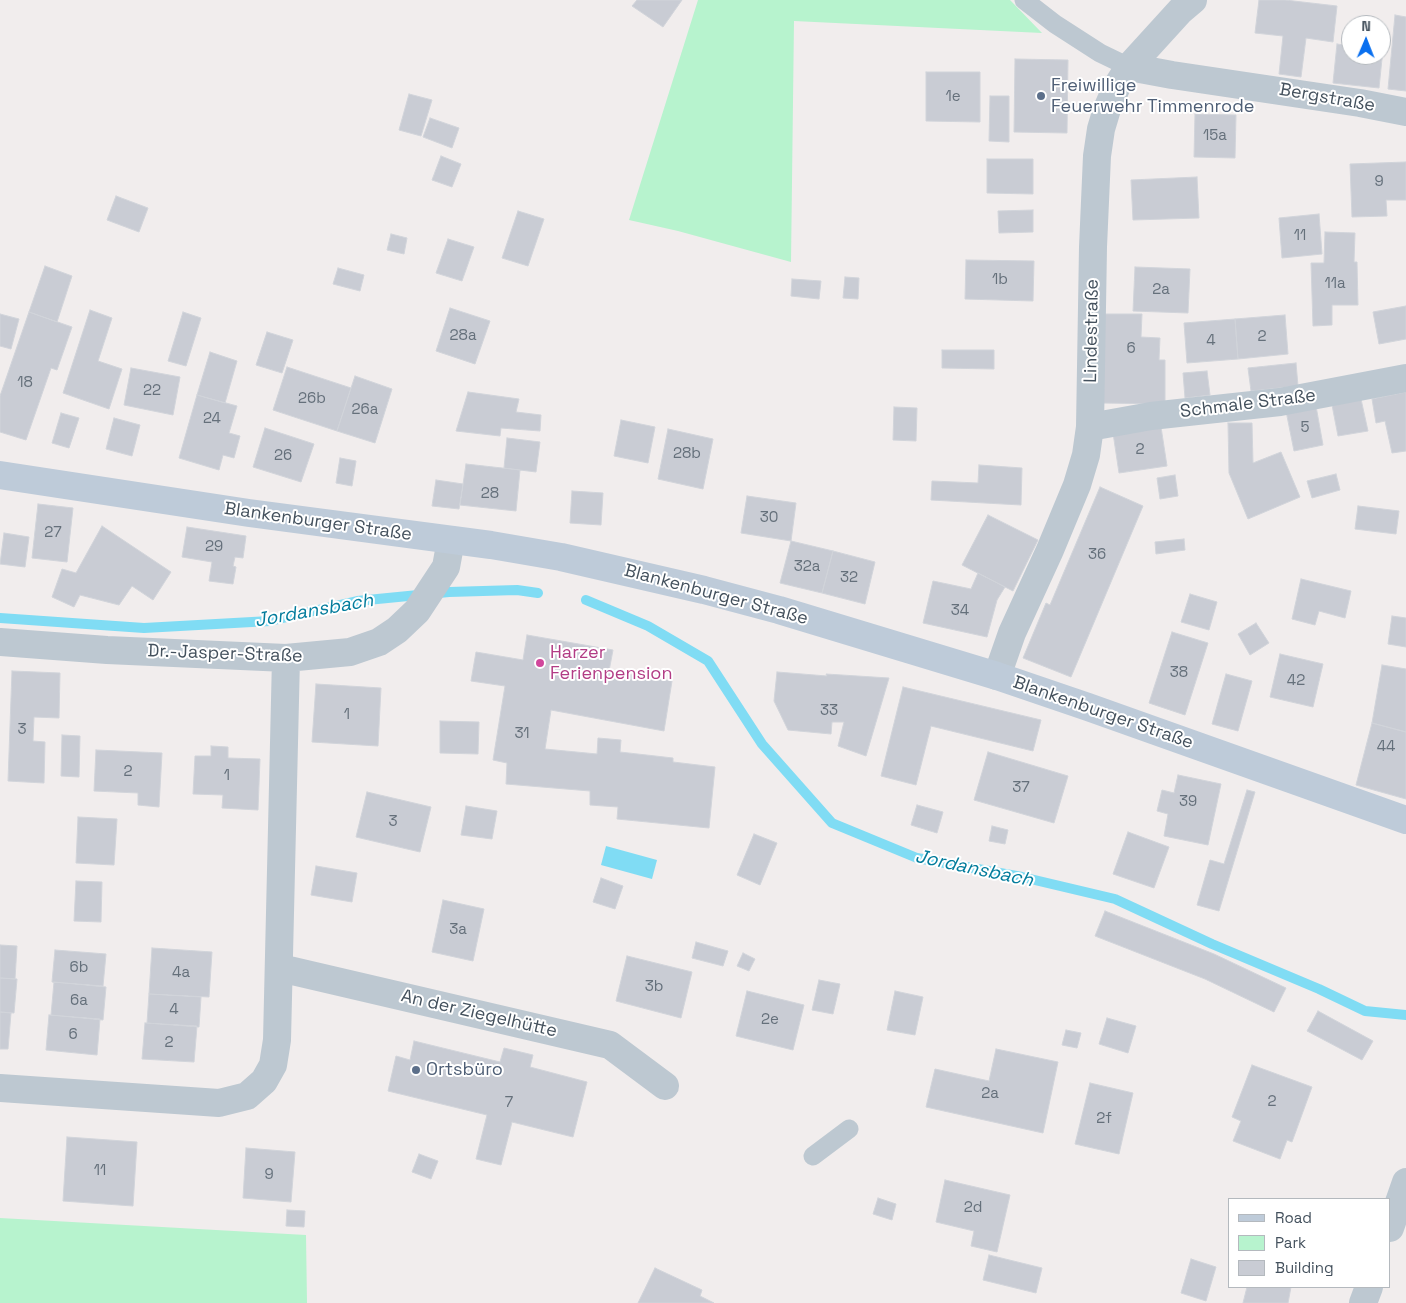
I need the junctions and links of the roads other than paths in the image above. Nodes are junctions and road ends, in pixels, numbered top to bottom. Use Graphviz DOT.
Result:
graph roads {
  1 [pos="1024,0"];
  2 [pos="1192,0"];
  3 [pos="1129,67"];
  4 [pos="1406,112"];
  5 [pos="1406,378"];
  6 [pos="1090,427"];
  7 [pos="0,474"];
  8 [pos="451,540"];
  9 [pos="0,642"];
  10 [pos="286,658"];
  11 [pos="997,676"];
  12 [pos="1406,820"];
  13 [pos="280,968"];
  14 [pos="666,1086"];
  15 [pos="0,1088"];
  16 [pos="849,1128"];
  17 [pos="813,1156"];
  18 [pos="1406,1182"];
  19 [pos="1391,1225"];
  20 [pos="1369,1288"];
  21 [pos="1363,1303"];
  1 -- 3 [label="lane"];
  2 -- 3 [label="street, Lindestraße"];
  3 -- 4 [label="street, Bergstraße"];
  3 -- 6 [label="street, Lindestraße"];
  5 -- 6 [label="street, Schmale Straße"];
  6 -- 11 [label="street, Lindestraße"];
  7 -- 8 [label="main road, Blankenburger Straße"];
  8 -- 10 [label="street, Dr.-Jasper-Straße"];
  8 -- 11 [label="main road, Blankenburger Straße"];
  9 -- 10 [label="street, Dr.-Jasper-Straße"];
  10 -- 13 [label="street"];
  11 -- 12 [label="main road, Blankenburger Straße"];
  13 -- 14 [label="street, An der Ziegelhütte"];
  13 -- 15 [label="street"];
  16 -- 17 [label="lane"];
  18 -- 19 [label="street"];
  20 -- 21 [label="street"];
}
